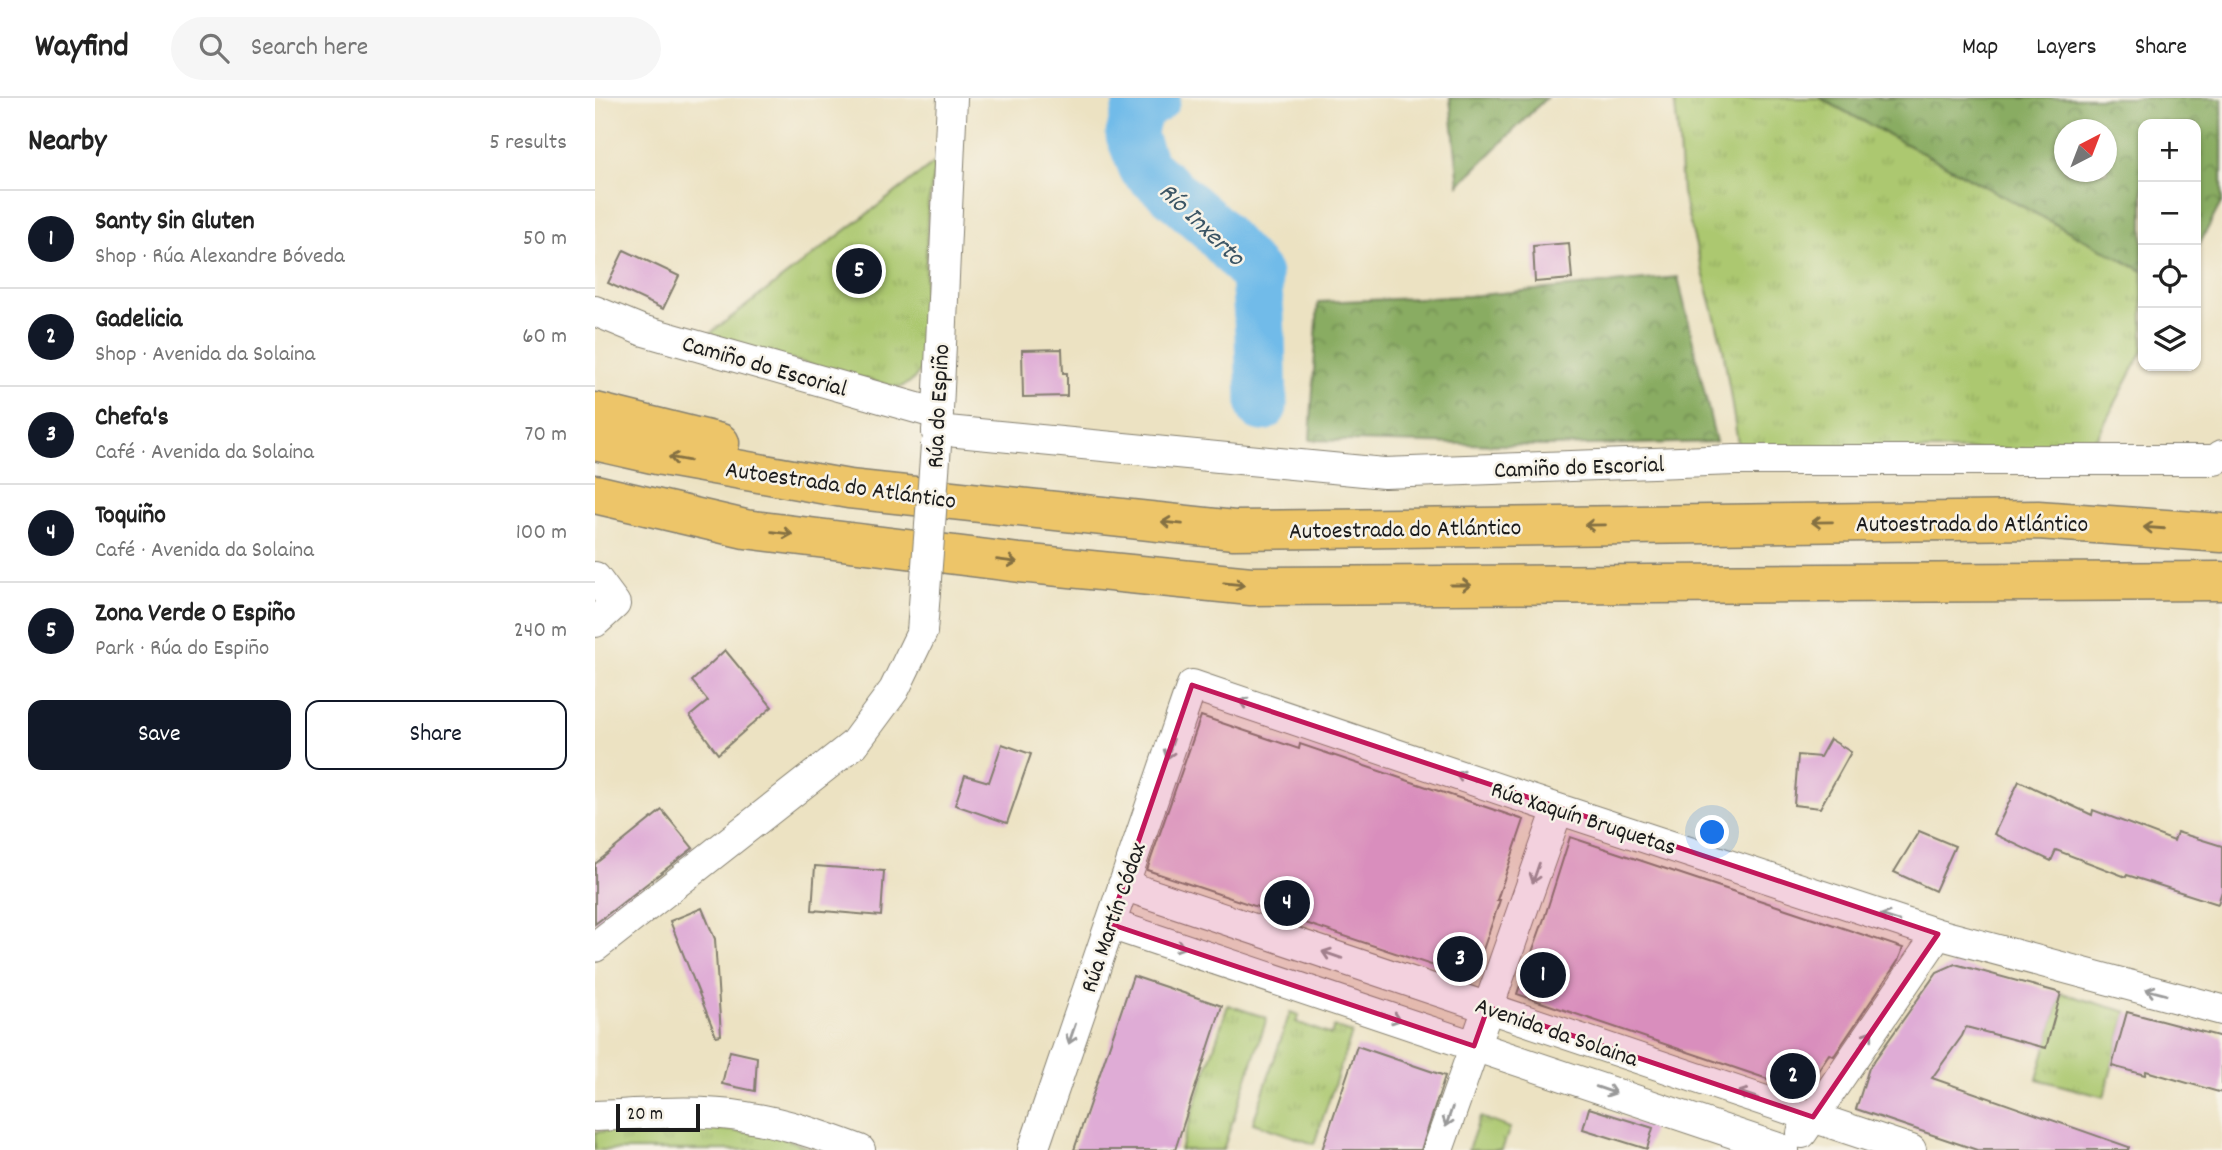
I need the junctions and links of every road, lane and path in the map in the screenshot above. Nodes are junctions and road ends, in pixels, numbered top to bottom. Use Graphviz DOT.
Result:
graph roads {
  1 [pos="952,98"];
  2 [pos="595,311"];
  3 [pos="595,412"];
  4 [pos="937,430"];
  5 [pos="595,441"];
  6 [pos="2222,455"];
  7 [pos="849,489"];
  8 [pos="595,494"];
  9 [pos="595,517"];
  10 [pos="745,528"];
  11 [pos="2222,533"];
  12 [pos="595,577"];
  13 [pos="2222,581"];
  14 [pos="595,622"];
  15 [pos="1192,685"];
  16 [pos="1558,809"];
  17 [pos="1123,885"];
  18 [pos="1110,924"];
  19 [pos="1938,934"];
  20 [pos="595,947"];
  21 [pos="1488,1007"];
  22 [pos="2222,1010"];
  23 [pos="1474,1046"];
  24 [pos="595,1116"];
  25 [pos="1813,1117"];
  26 [pos="860,1150"];
  27 [pos="1033,1150"];
  28 [pos="1438,1150"];
  29 [pos="1784,1150"];
  30 [pos="1790,1150"];
  31 [pos="1911,1150"];
  1 -- 4 [label="street, Rúa do Espiño"];
  2 -- 4 [label="street, Camiño do Escorial"];
  3 -- 7 [label="highway"];
  4 -- 6 [label="street, Camiño do Escorial"];
  4 -- 20 [label="street, Rúa do Espiño, bridge"];
  7 -- 5 [label="highway, Autoestrada do Atlántico, one-way"];
  11 -- 7 [label="highway, Autoestrada do Atlántico, one-way"];
  8 -- 10 [label="highway"];
  9 -- 10 [label="highway"];
  10 -- 13 [label="highway, one-way"];
  12 -- 14 [label="street"];
  16 -- 15 [label="street, Rúa Xaquín Bruquetas, one-way"];
  15 -- 17 [label="street, Rúa Martín Códax, one-way"];
  19 -- 16 [label="street, Rúa Xaquín Bruquetas, one-way"];
  16 -- 21 [label="street, one-way"];
  17 -- 18 [label="street, Rúa Martín Códax"];
  21 -- 17 [label="street, Avenida da Solaina, one-way"];
  18 -- 23 [label="street, Avenida da Solaina, one-way"];
  18 -- 27 [label="street, Rúa Martín Códax, one-way"];
  22 -- 19 [label="street, Rúa Xaquín Bruquetas, one-way"];
  25 -- 19 [label="street, one-way"];
  21 -- 23 [label="street"];
  25 -- 21 [label="street, Avenida da Solaina, one-way"];
  23 -- 28 [label="street, one-way"];
  23 -- 29 [label="street, Avenida da Solaina, one-way"];
  24 -- 26 [label="street"];
  25 -- 30 [label="street"];
  25 -- 31 [label="street, Avenida da Solaina"];
}
